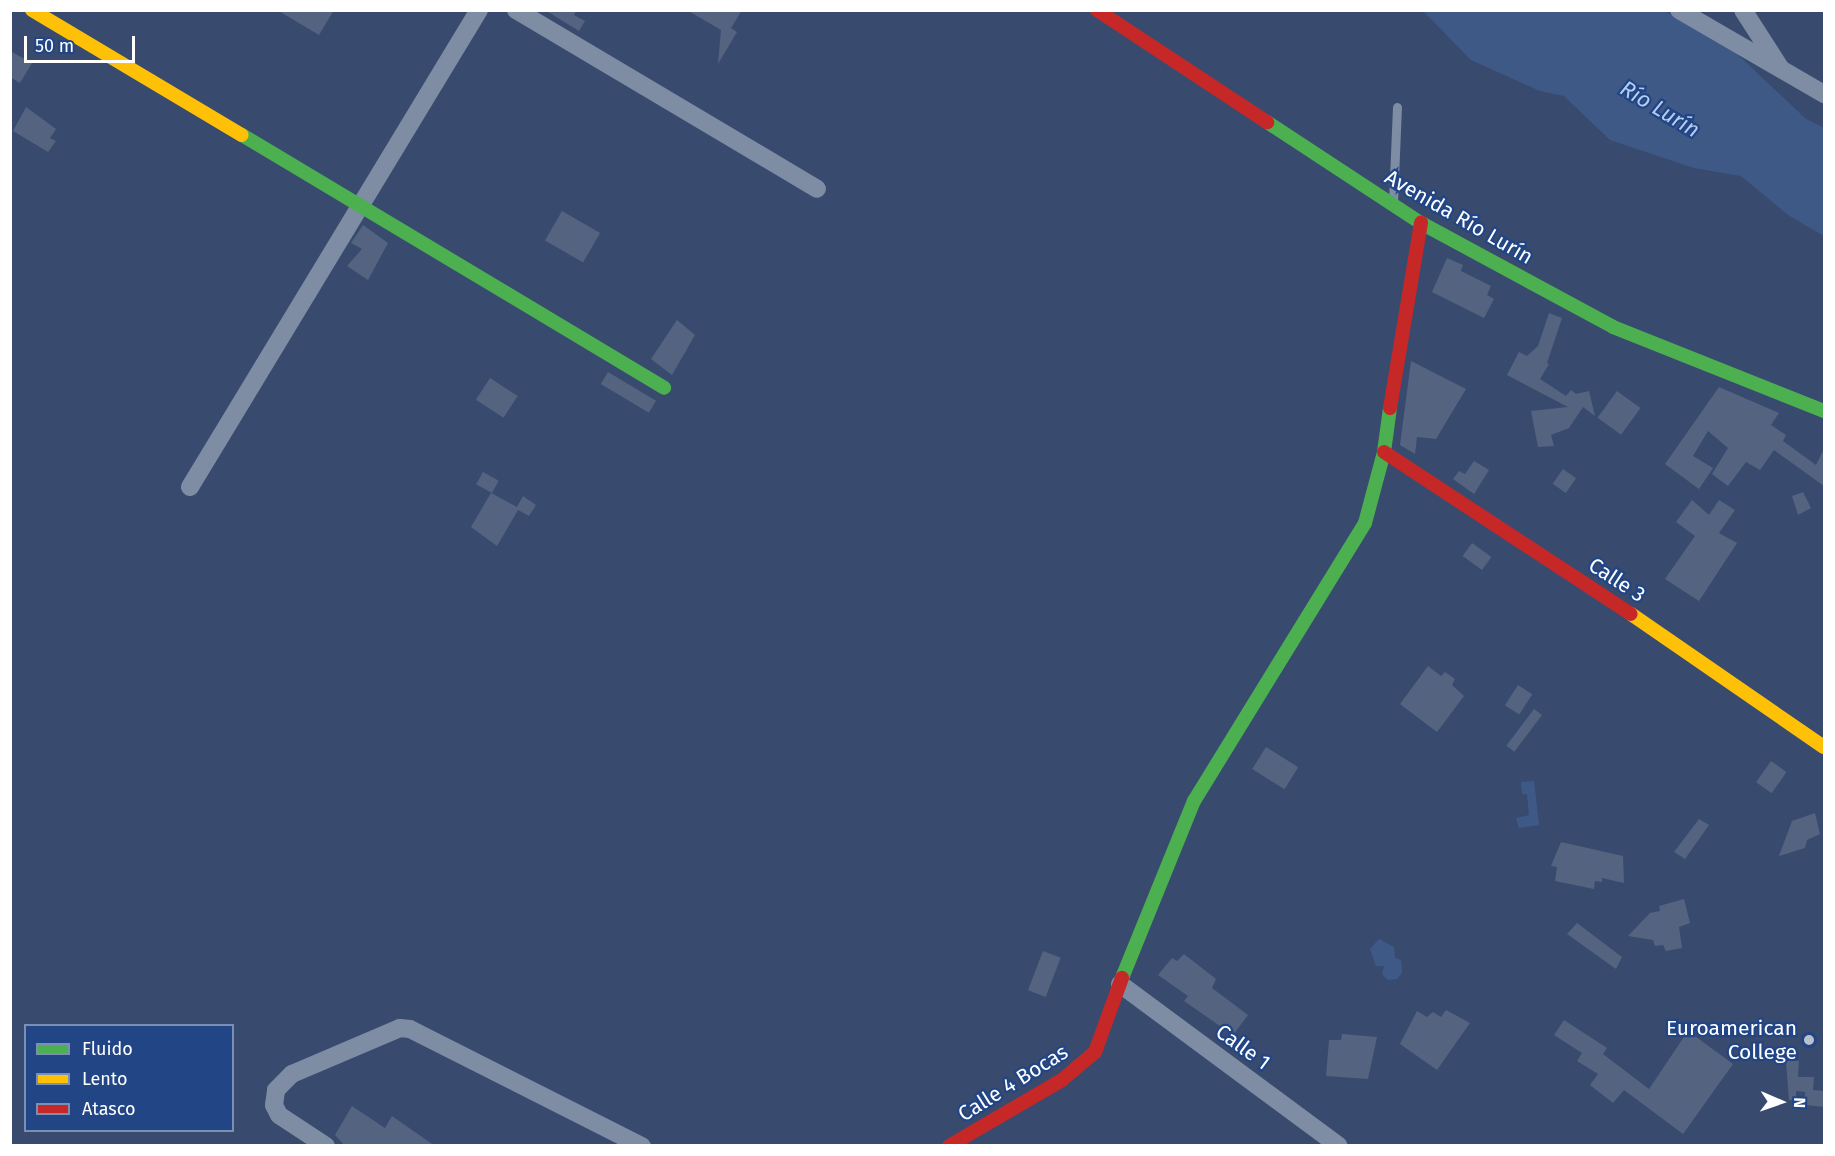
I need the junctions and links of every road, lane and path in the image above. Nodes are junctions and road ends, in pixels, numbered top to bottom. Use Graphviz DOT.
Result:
graph roads {
  1 [pos="32,10"];
  2 [pos="479,10"];
  3 [pos="516,10"];
  4 [pos="1097,10"];
  5 [pos="1679,10"];
  6 [pos="1743,10"];
  7 [pos="1782,70"];
  8 [pos="1824,94"];
  9 [pos="1397,107"];
  10 [pos="817,189"];
  11 [pos="1392,204"];
  12 [pos="361,205"];
  13 [pos="1421,223"];
  14 [pos="664,388"];
  15 [pos="1824,411"];
  16 [pos="1384,452"];
  17 [pos="190,487"];
  18 [pos="1824,747"];
  19 [pos="1120,984"];
  20 [pos="326,1146"];
  21 [pos="642,1146"];
  22 [pos="949,1146"];
  23 [pos="1339,1146"];
  1 -- 12 [label="street"];
  2 -- 12 [label="street"];
  3 -- 10 [label="street"];
  4 -- 11 [label="street, Avenida Río Lurín"];
  5 -- 7 [label="street"];
  6 -- 7 [label="street"];
  7 -- 8 [label="street"];
  9 -- 11 [label="lane"];
  11 -- 13 [label="street, Avenida Río Lurín"];
  12 -- 14 [label="street"];
  12 -- 17 [label="street"];
  13 -- 15 [label="street, Avenida Río Lurín"];
  13 -- 16 [label="street, Calle 4 Bocas"];
  16 -- 18 [label="street, Calle 3"];
  16 -- 19 [label="street, Calle 4 Bocas"];
  19 -- 22 [label="street, Calle 4 Bocas"];
  19 -- 23 [label="street, Calle 1"];
  20 -- 21 [label="street"];
}
